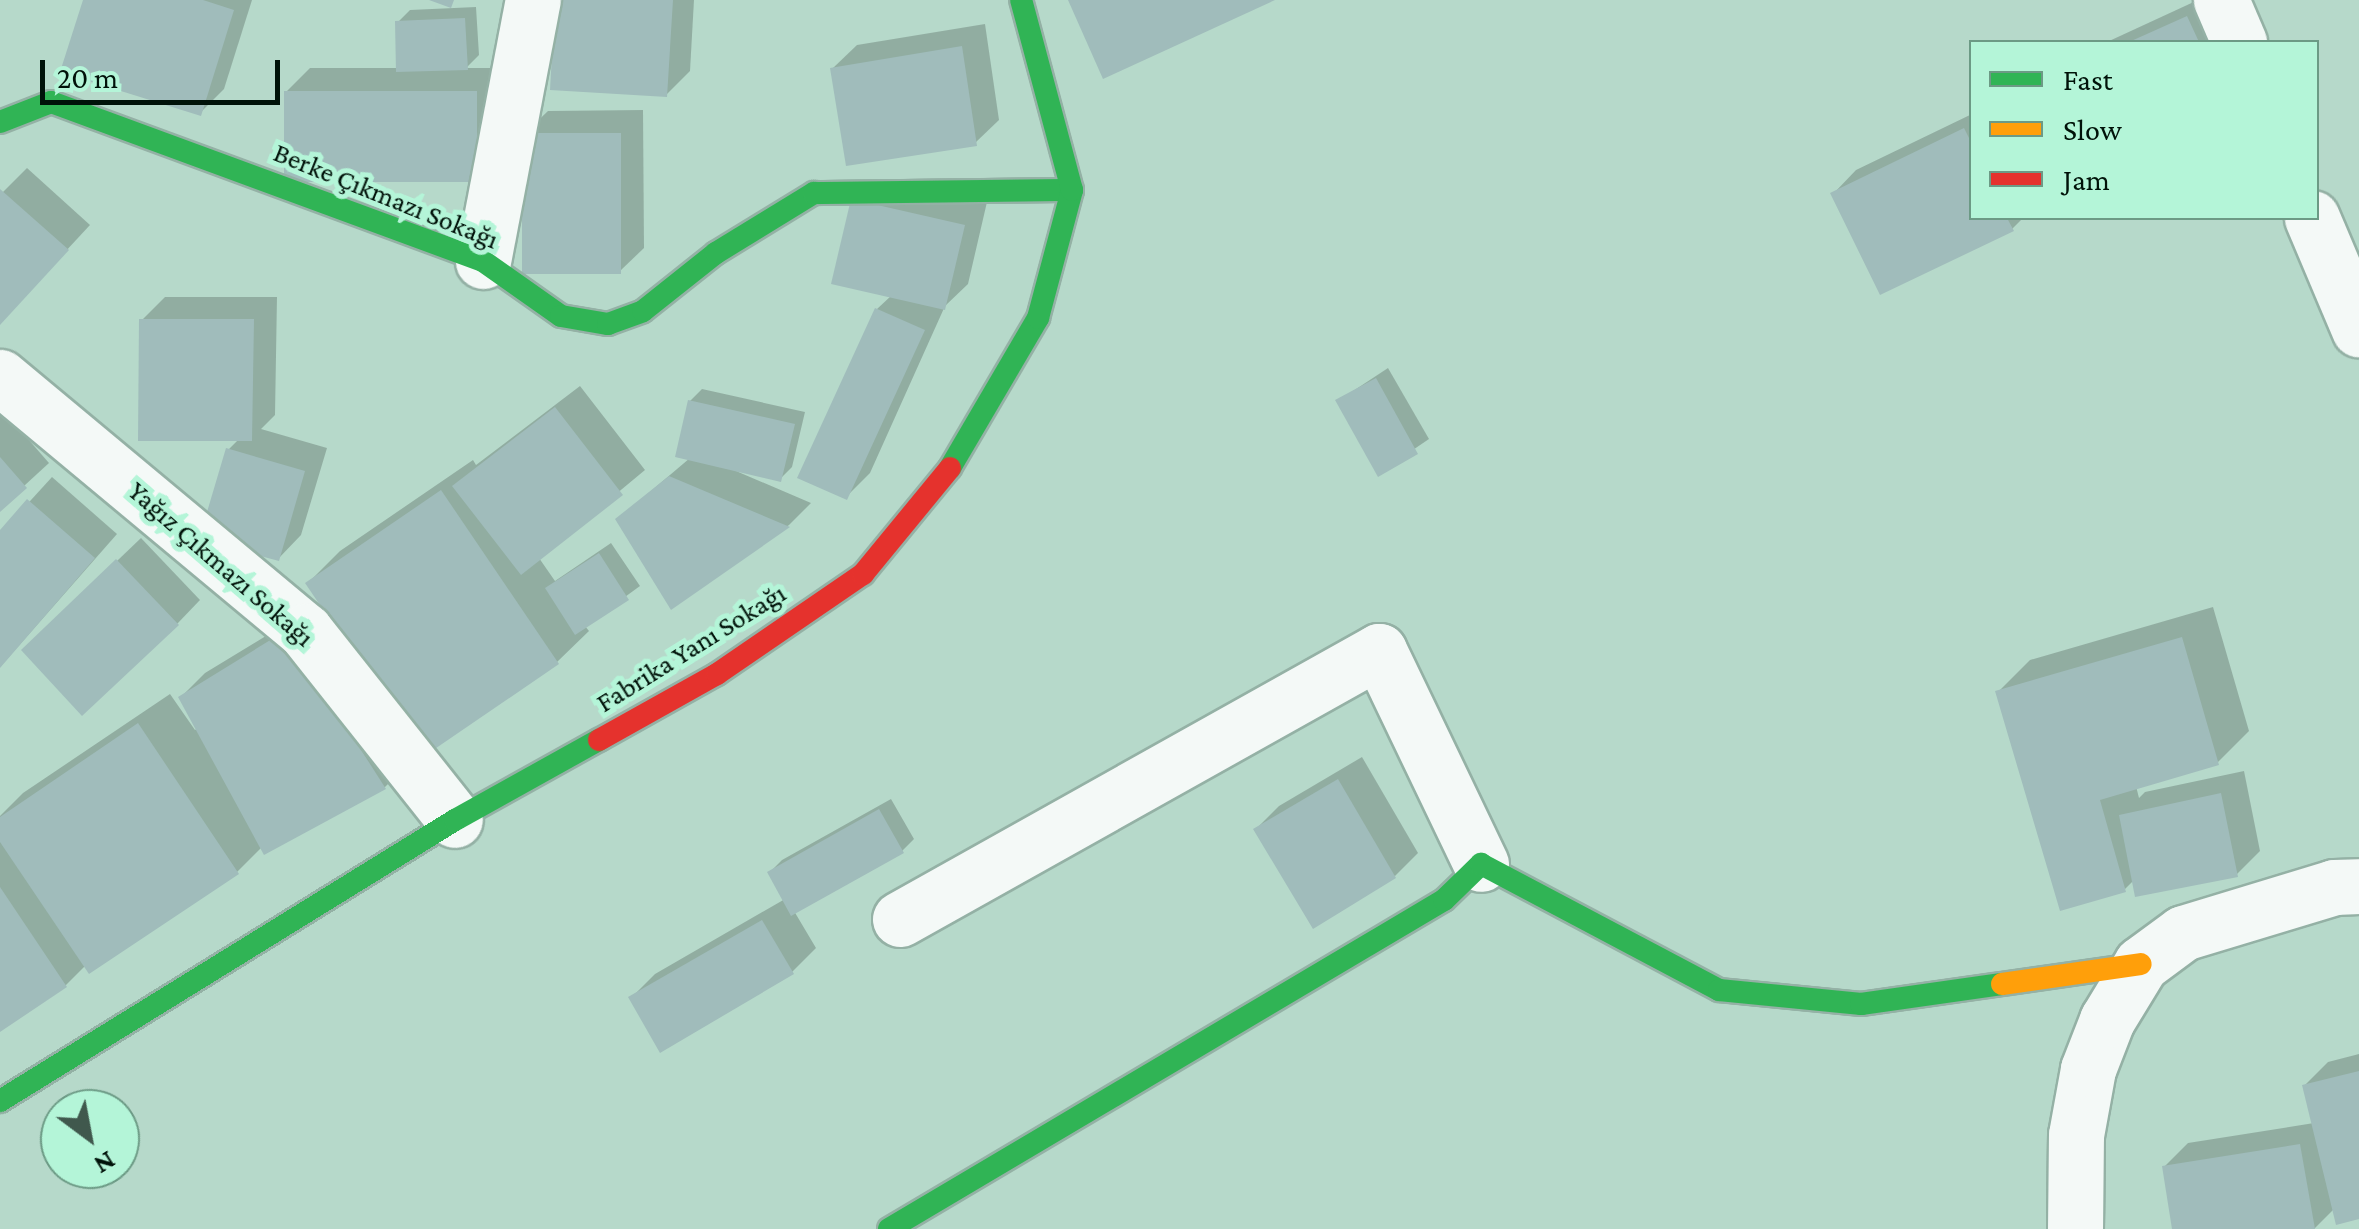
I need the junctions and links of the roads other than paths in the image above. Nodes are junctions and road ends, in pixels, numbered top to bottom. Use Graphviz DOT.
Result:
graph roads {
  1 [pos="532,0"];
  2 [pos="1021,0"];
  3 [pos="2221,0"];
  4 [pos="2238,40"];
  5 [pos="0,122"];
  6 [pos="1072,190"];
  7 [pos="2313,220"];
  8 [pos="483,261"];
  9 [pos="2359,329"];
  10 [pos="0,378"];
  11 [pos="455,820"];
  12 [pos="1482,864"];
  13 [pos="2359,886"];
  14 [pos="900,919"];
  15 [pos="2141,964"];
  16 [pos="0,1101"];
  17 [pos="888,1229"];
  18 [pos="2075,1229"];
  1 -- 8 [label="street"];
  2 -- 6 [label="street, Fabrika Yanı Sokağı"];
  3 -- 4 [label="street"];
  5 -- 8 [label="street, Berke Çıkmazı Sokağı"];
  6 -- 8 [label="street, Berke Çıkmazı Sokağı"];
  6 -- 11 [label="street, Fabrika Yanı Sokağı"];
  7 -- 9 [label="street"];
  10 -- 11 [label="street, Yağız Çıkmazı Sokağı"];
  11 -- 16 [label="street, Fabrika Yanı Sokağı"];
  12 -- 14 [label="street"];
  12 -- 15 [label="street"];
  12 -- 17 [label="street"];
  13 -- 15 [label="street"];
  15 -- 18 [label="street"];
}
